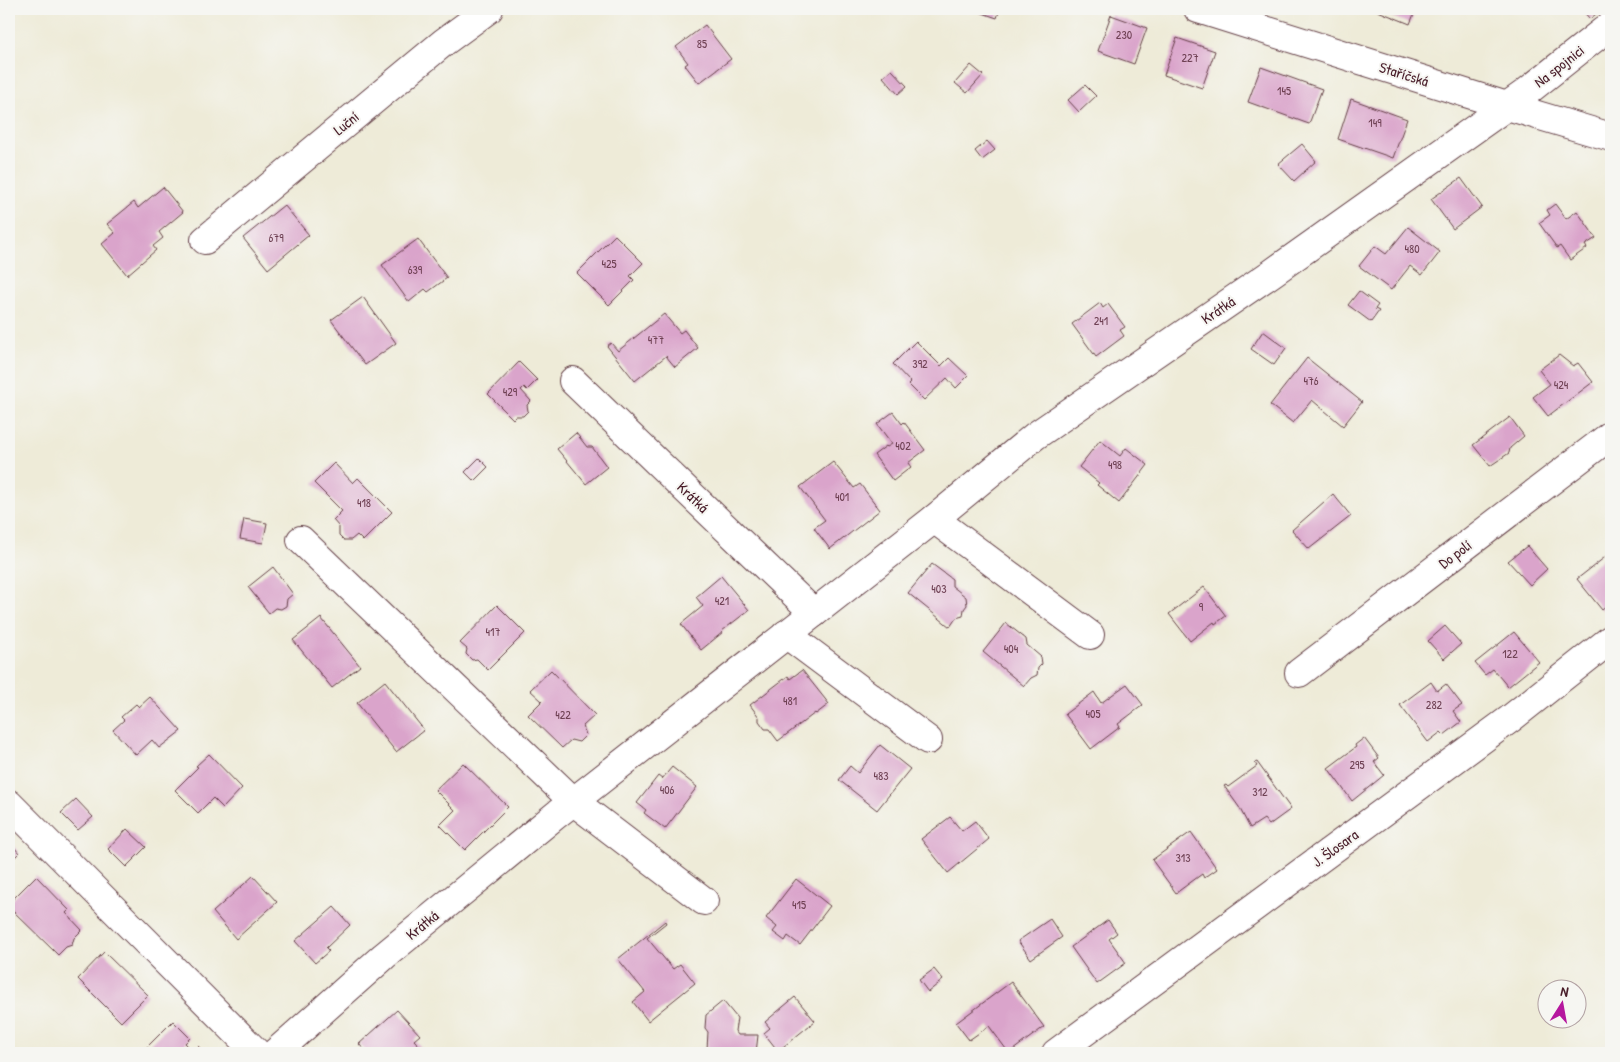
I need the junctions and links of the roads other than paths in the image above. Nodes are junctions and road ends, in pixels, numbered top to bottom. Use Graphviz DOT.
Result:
graph roads {
  1 [pos="489,9"];
  2 [pos="1198,9"];
  3 [pos="1611,25"];
  4 [pos="1507,106"];
  5 [pos="1611,137"];
  6 [pos="205,240"];
  7 [pos="573,381"];
  8 [pos="1611,435"];
  9 [pos="934,519"];
  10 [pos="301,540"];
  11 [pos="814,613"];
  12 [pos="786,634"];
  13 [pos="1090,636"];
  14 [pos="1611,639"];
  15 [pos="1300,673"];
  16 [pos="928,740"];
  17 [pos="573,801"];
  18 [pos="9,804"];
  19 [pos="704,901"];
  20 [pos="257,1053"];
  21 [pos="275,1053"];
  22 [pos="1056,1053"];
  1 -- 6 [label="street, Luční"];
  2 -- 4 [label="street, Staříčská"];
  3 -- 4 [label="street, Na spojnici"];
  4 -- 5 [label="street, Staříčská"];
  4 -- 9 [label="street, Krátká"];
  7 -- 11 [label="street, Krátká"];
  8 -- 15 [label="street, Do polí"];
  9 -- 11 [label="street, Krátká"];
  9 -- 13 [label="street"];
  10 -- 17 [label="street"];
  11 -- 12 [label="street, Krátká"];
  12 -- 16 [label="street"];
  12 -- 17 [label="street, Krátká"];
  14 -- 22 [label="street, J. Šlosara"];
  17 -- 19 [label="street"];
  17 -- 21 [label="street, Krátká"];
  18 -- 20 [label="street"];
}
